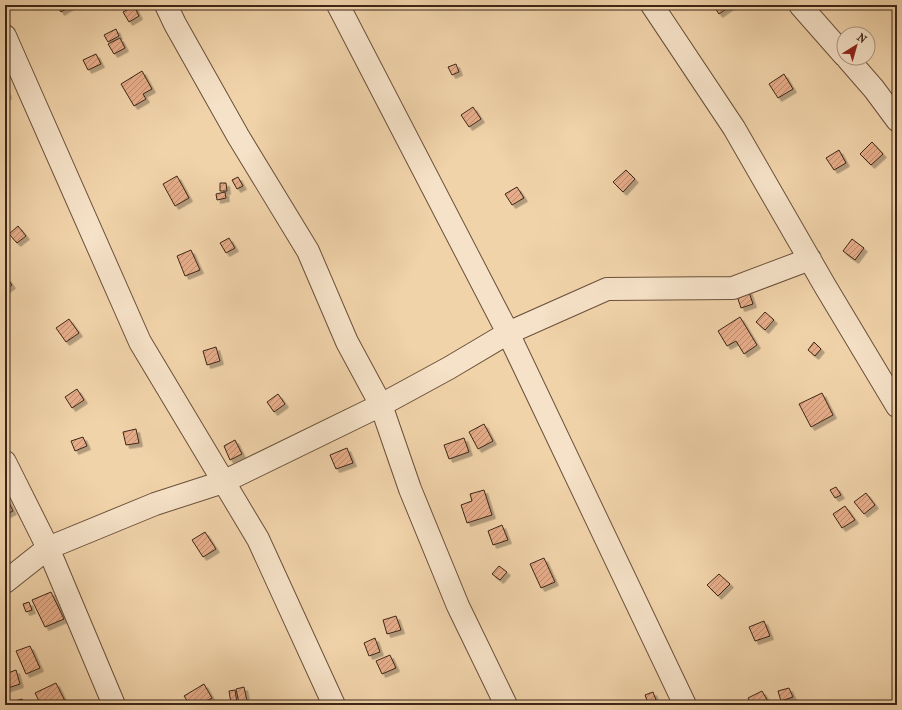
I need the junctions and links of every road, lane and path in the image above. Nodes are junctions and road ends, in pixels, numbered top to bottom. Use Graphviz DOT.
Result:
graph roads {
  1 [pos="166,5"];
  2 [pos="338,5"];
  3 [pos="652,5"];
  4 [pos="800,5"];
  5 [pos="5,36"];
  6 [pos="836,46"];
  7 [pos="854,66"];
  8 [pos="897,120"];
  9 [pos="810,259"];
  10 [pos="508,334"];
  11 [pos="381,405"];
  12 [pos="897,406"];
  13 [pos="5,462"];
  14 [pos="223,482"];
  15 [pos="48,548"];
  16 [pos="5,582"];
  17 [pos="114,705"];
  18 [pos="334,705"];
  19 [pos="506,705"];
  20 [pos="685,705"];
  1 -- 11 [label="street"];
  2 -- 10 [label="street"];
  3 -- 9 [label="street"];
  4 -- 6 [label="street"];
  5 -- 14 [label="street"];
  7 -- 8 [label="street"];
  9 -- 10 [label="street"];
  9 -- 12 [label="street"];
  10 -- 11 [label="street"];
  10 -- 20 [label="street"];
  11 -- 14 [label="street"];
  11 -- 19 [label="street"];
  13 -- 15 [label="street"];
  14 -- 15 [label="street"];
  14 -- 18 [label="street"];
  15 -- 16 [label="street"];
  15 -- 17 [label="street"];
}
